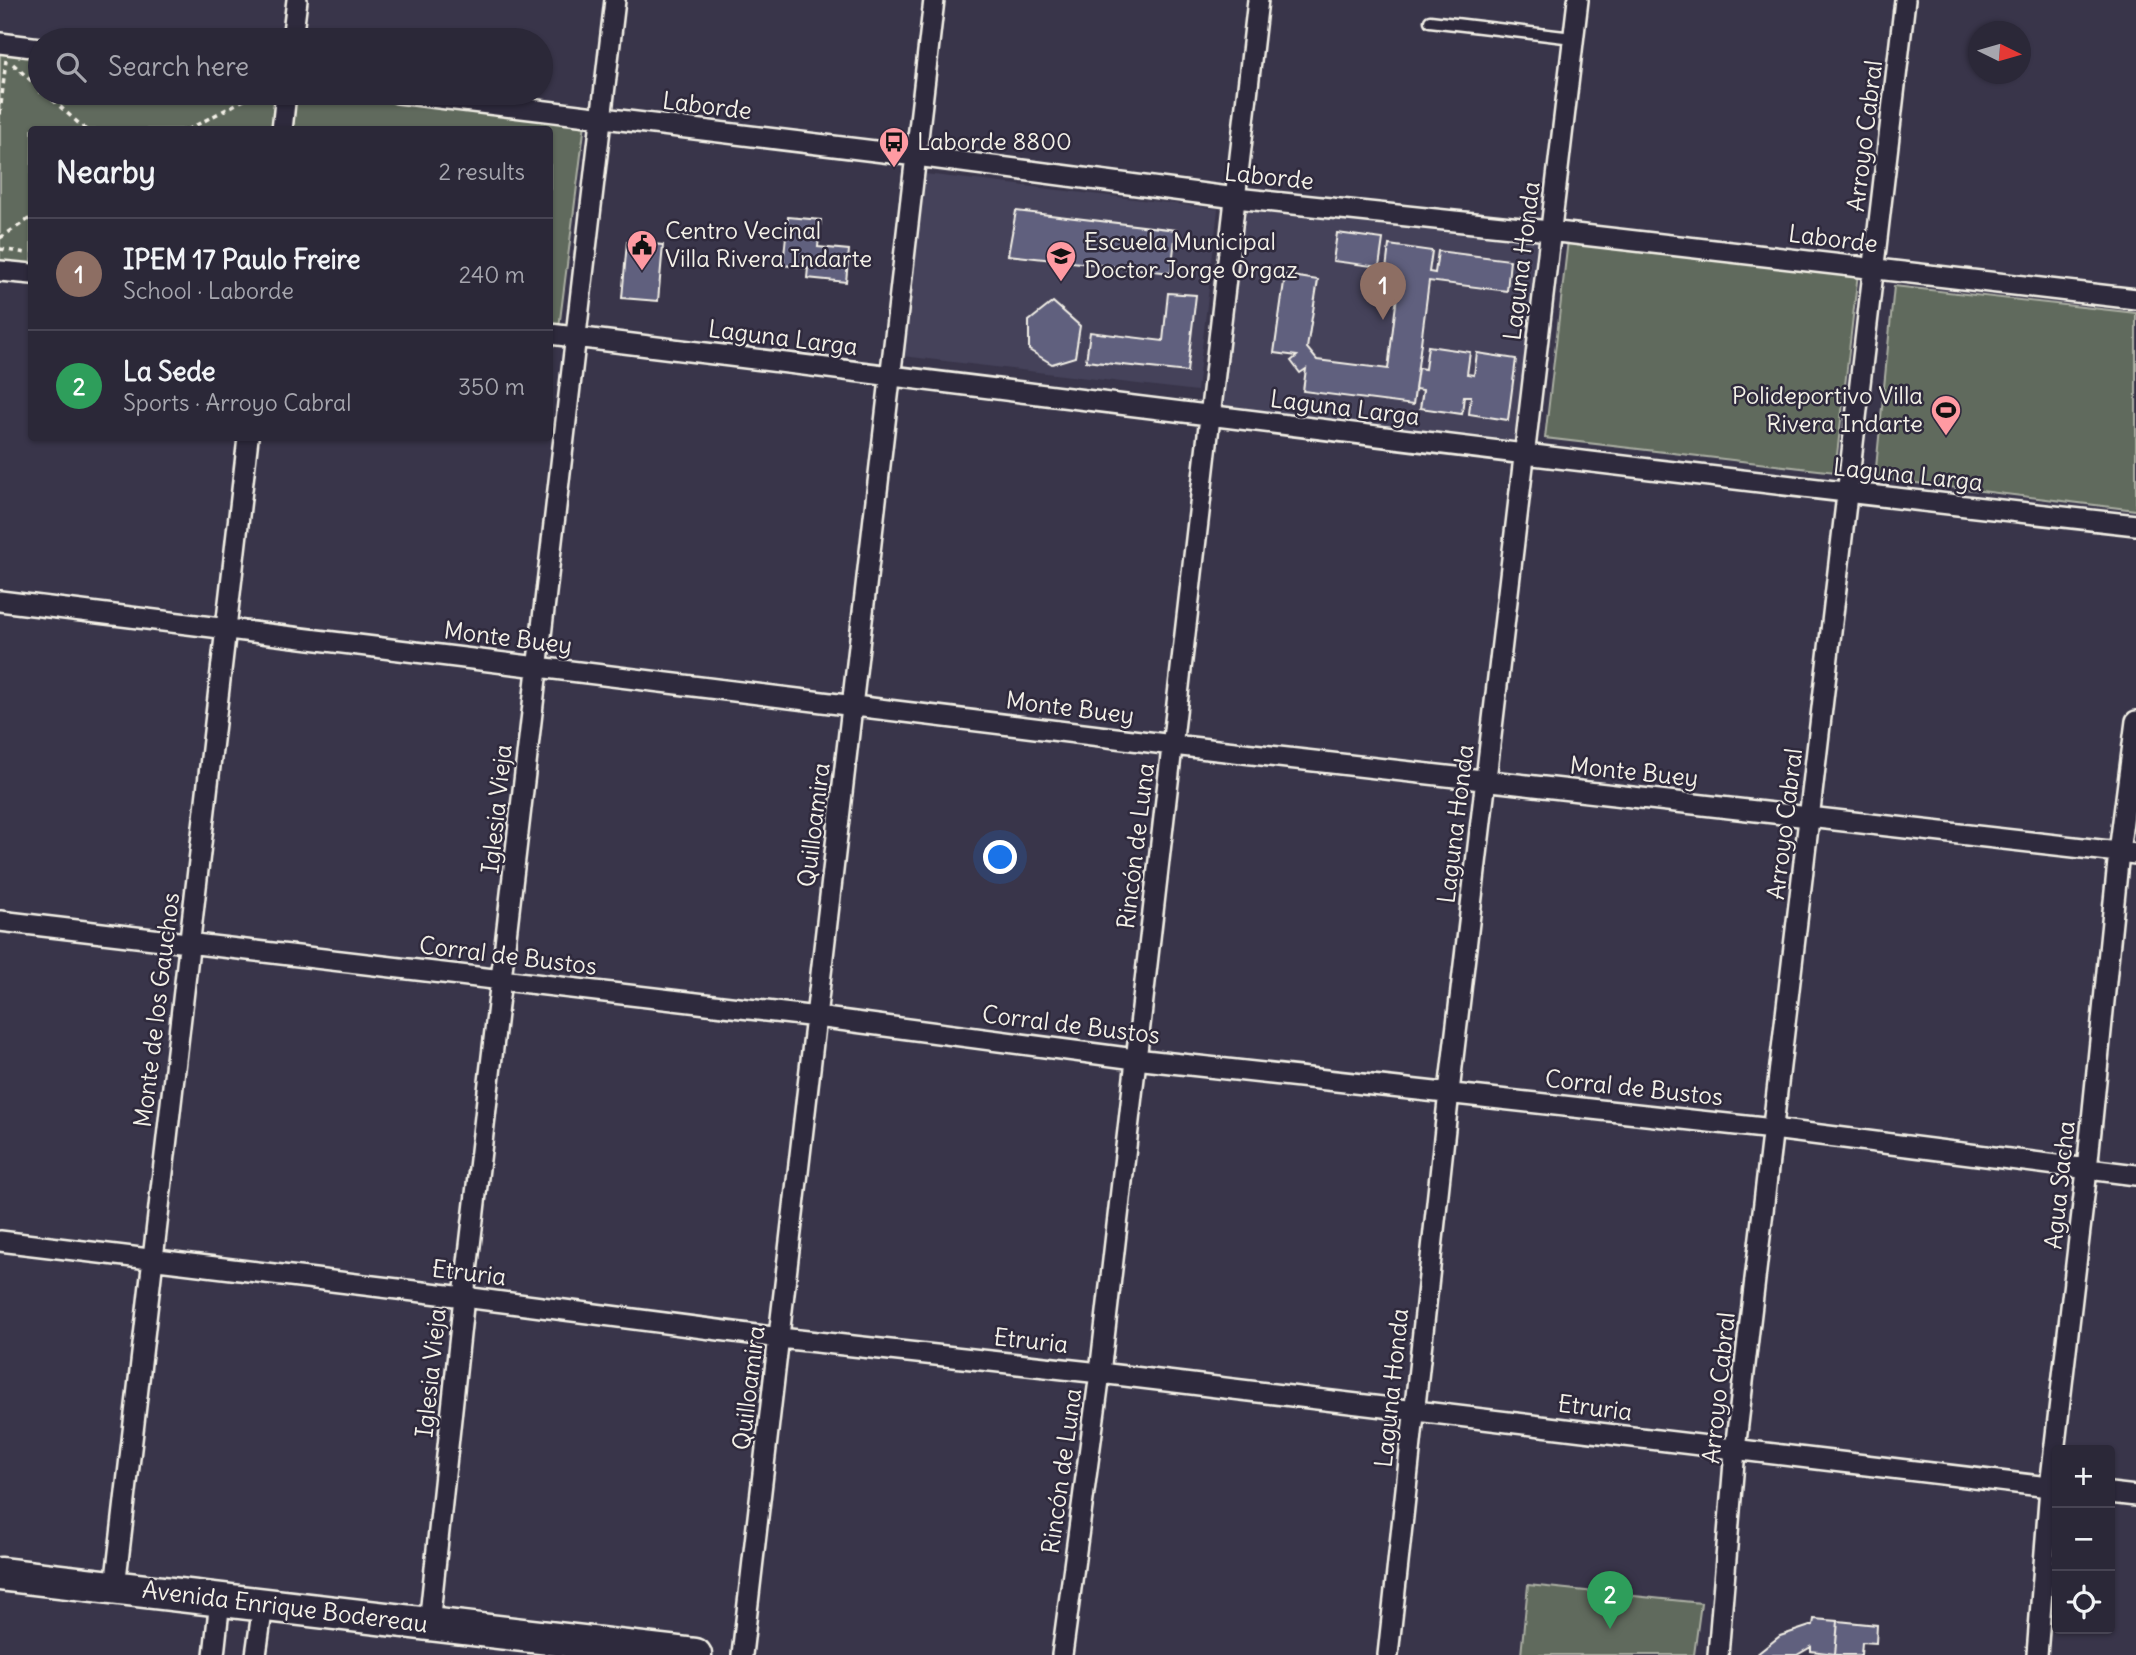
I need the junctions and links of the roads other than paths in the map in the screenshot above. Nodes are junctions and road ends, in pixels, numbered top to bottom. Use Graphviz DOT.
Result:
graph roads {
  1 [pos="297,0"];
  2 [pos="615,0"];
  3 [pos="934,0"];
  4 [pos="1258,0"];
  5 [pos="1578,0"];
  6 [pos="1905,0"];
  7 [pos="1430,21"];
  8 [pos="294,28"];
  9 [pos="1573,38"];
  10 [pos="0,43"];
  11 [pos="28,46"];
  12 [pos="285,105"];
  13 [pos="495,105"];
  14 [pos="601,118"];
  15 [pos="282,126"];
  16 [pos="916,156"];
  17 [pos="1236,198"];
  18 [pos="1549,232"];
  19 [pos="1874,269"];
  20 [pos="0,271"];
  21 [pos="28,274"];
  22 [pos="2136,299"];
  23 [pos="553,334"];
  24 [pos="576,338"];
  25 [pos="891,375"];
  26 [pos="1212,417"];
  27 [pos="248,441"];
  28 [pos="1524,454"];
  29 [pos="1848,494"];
  30 [pos="2136,525"];
  31 [pos="0,601"];
  32 [pos="225,629"];
  33 [pos="537,666"];
  34 [pos="852,705"];
  35 [pos="2136,721"];
  36 [pos="1173,745"];
  37 [pos="1486,779"];
  38 [pos="1810,816"];
  39 [pos="2128,853"];
  40 [pos="0,921"];
  41 [pos="190,944"];
  42 [pos="502,980"];
  43 [pos="817,1017"];
  44 [pos="1135,1059"];
  45 [pos="1449,1092"];
  46 [pos="1773,1129"];
  47 [pos="2087,1170"];
  48 [pos="2136,1175"];
  49 [pos="0,1241"];
  50 [pos="153,1258"];
  51 [pos="464,1297"];
  52 [pos="780,1338"];
  53 [pos="1100,1373"];
  54 [pos="1414,1410"];
  55 [pos="2058,1445"];
  56 [pos="1735,1450"];
  57 [pos="2052,1488"];
  58 [pos="2115,1494"];
  59 [pos="2136,1496"];
  60 [pos="2052,1507"];
  61 [pos="0,1574"];
  62 [pos="115,1587"];
  63 [pos="220,1600"];
  64 [pos="263,1605"];
  65 [pos="429,1624"];
  66 [pos="214,1655"];
  67 [pos="256,1655"];
  68 [pos="695,1655"];
  69 [pos="742,1655"];
  70 [pos="1062,1655"];
  71 [pos="1388,1655"];
  72 [pos="1718,1655"];
  73 [pos="2036,1655"];
  1 -- 8 [label="street"];
  2 -- 14 [label="street, Iglesia Vieja"];
  3 -- 16 [label="street, Quilloamira"];
  4 -- 17 [label="street, Rincón de Luna"];
  5 -- 9 [label="street, Laguna Honda"];
  6 -- 19 [label="street, Arroyo Cabral"];
  7 -- 9 [label="lane"];
  9 -- 18 [label="street, Laguna Honda"];
  10 -- 11 [label="street"];
  12 -- 15 [label="street"];
  13 -- 14 [label="street, Laborde"];
  14 -- 16 [label="street, Laborde"];
  14 -- 24 [label="street, Iglesia Vieja"];
  16 -- 17 [label="street, Laborde"];
  16 -- 25 [label="street, Quilloamira"];
  17 -- 18 [label="street, Laborde"];
  17 -- 26 [label="street, Rincón de Luna"];
  18 -- 19 [label="street, Laborde"];
  18 -- 28 [label="street, Laguna Honda"];
  19 -- 22 [label="street, Laborde"];
  19 -- 29 [label="street, Arroyo Cabral"];
  20 -- 21 [label="street"];
  23 -- 24 [label="street, Laguna Larga"];
  24 -- 25 [label="street, Laguna Larga"];
  24 -- 33 [label="street, Iglesia Vieja"];
  25 -- 26 [label="street, Laguna Larga"];
  25 -- 34 [label="street, Quilloamira"];
  26 -- 28 [label="street, Laguna Larga"];
  26 -- 36 [label="street, Rincón de Luna"];
  27 -- 32 [label="street, Monte de los Gauchos"];
  28 -- 29 [label="street, Laguna Larga"];
  28 -- 37 [label="street, Laguna Honda"];
  29 -- 30 [label="street, Laguna Larga"];
  29 -- 38 [label="street, Arroyo Cabral"];
  31 -- 32 [label="street, Monte Buey"];
  32 -- 33 [label="street, Monte Buey"];
  32 -- 41 [label="street, Monte de los Gauchos"];
  33 -- 34 [label="street, Monte Buey"];
  33 -- 42 [label="street, Iglesia Vieja"];
  34 -- 36 [label="street, Monte Buey"];
  34 -- 43 [label="street, Quilloamira"];
  35 -- 39 [label="street, Agua Sacha"];
  36 -- 37 [label="street, Monte Buey"];
  36 -- 44 [label="street, Rincón de Luna"];
  37 -- 38 [label="street, Monte Buey"];
  37 -- 45 [label="street, Laguna Honda"];
  38 -- 39 [label="street, Monte Buey"];
  38 -- 46 [label="street, Arroyo Cabral"];
  39 -- 47 [label="street, Agua Sacha"];
  40 -- 41 [label="street, Corral de Bustos"];
  41 -- 42 [label="street, Corral de Bustos"];
  41 -- 50 [label="street, Monte de los Gauchos"];
  42 -- 43 [label="street, Corral de Bustos"];
  42 -- 51 [label="street, Iglesia Vieja"];
  43 -- 44 [label="street, Corral de Bustos"];
  43 -- 52 [label="street, Quilloamira"];
  44 -- 45 [label="street, Corral de Bustos"];
  44 -- 53 [label="street, Rincón de Luna"];
  45 -- 46 [label="street, Corral de Bustos"];
  45 -- 54 [label="street, Laguna Honda"];
  46 -- 47 [label="street, Corral de Bustos"];
  46 -- 56 [label="street, Arroyo Cabral"];
  47 -- 48 [label="street, Corral de Bustos"];
  47 -- 55 [label="street, Agua Sacha"];
  49 -- 50 [label="street, Etruria"];
  50 -- 51 [label="street, Etruria"];
  50 -- 62 [label="street, Monte de los Gauchos"];
  51 -- 52 [label="street, Etruria"];
  51 -- 65 [label="street, Iglesia Vieja"];
  52 -- 53 [label="street, Etruria"];
  52 -- 69 [label="street, Quilloamira"];
  53 -- 54 [label="street, Etruria"];
  53 -- 70 [label="street, Rincón de Luna"];
  54 -- 56 [label="street, Etruria"];
  54 -- 71 [label="street, Laguna Honda"];
  56 -- 57 [label="street, Etruria"];
  56 -- 72 [label="street, Arroyo Cabral"];
  58 -- 59 [label="street"];
  60 -- 73 [label="street, Agua Sacha"];
  61 -- 62 [label="main road, Avenida Enrique Bodereau"];
  62 -- 63 [label="main road, Avenida Enrique Bodereau"];
  63 -- 64 [label="main road, Avenida Enrique Bodereau"];
  63 -- 66 [label="street"];
  64 -- 65 [label="main road, Avenida Enrique Bodereau"];
  64 -- 67 [label="street"];
  65 -- 68 [label="main road, Avenida Enrique Bodereau"];
}
